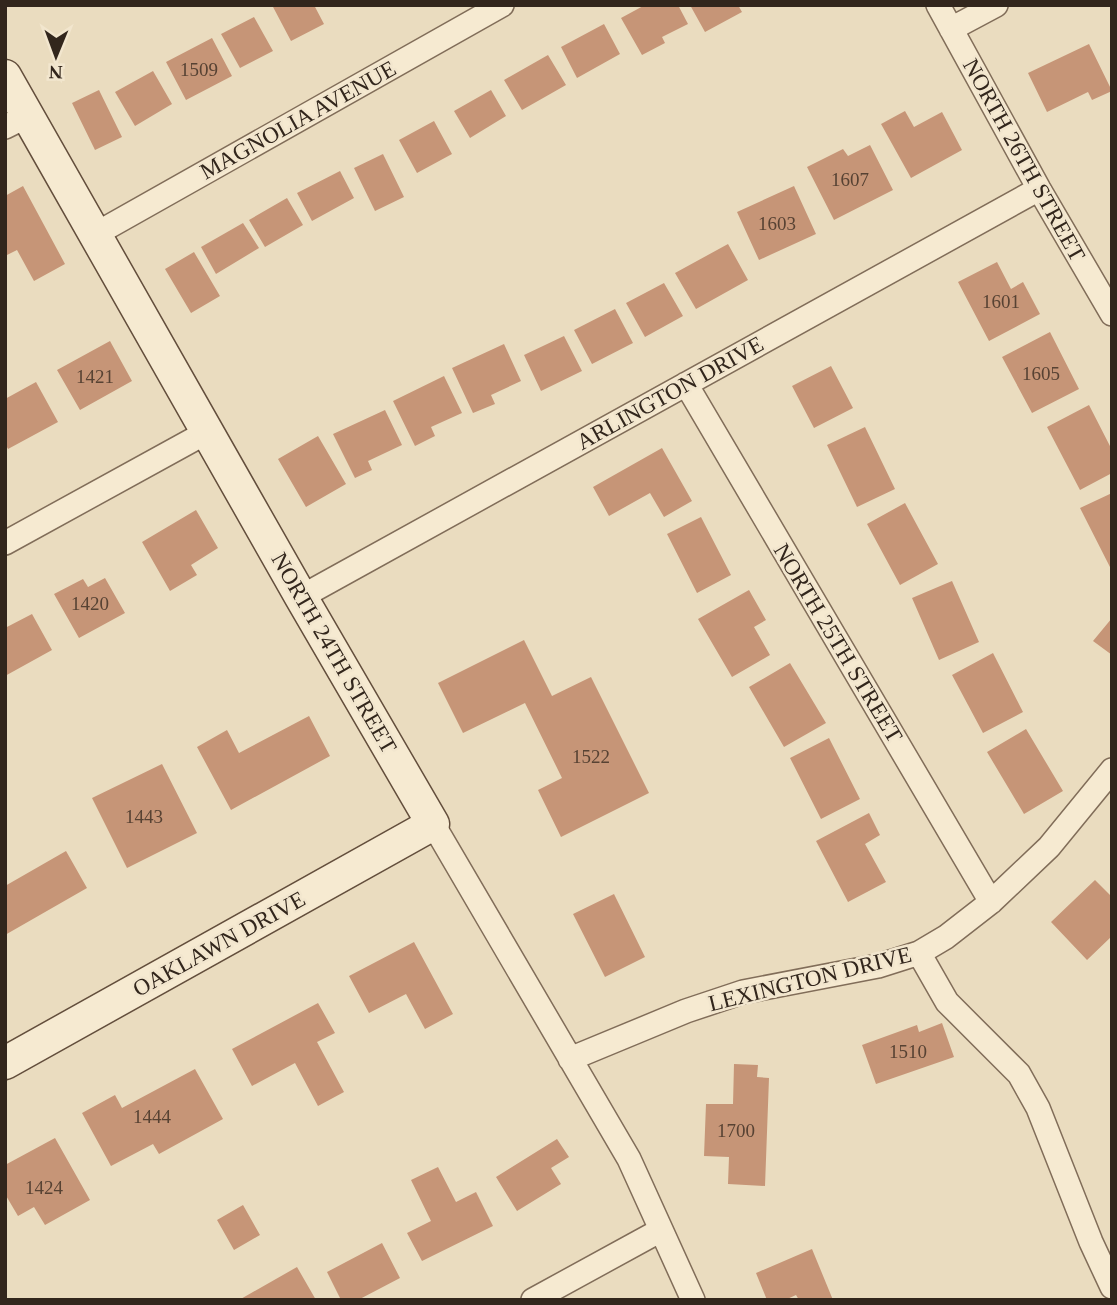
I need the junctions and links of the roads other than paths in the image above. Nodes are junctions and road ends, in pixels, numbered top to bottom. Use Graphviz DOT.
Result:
graph roads {
  1 [pos="502,5"];
  2 [pos="938,5"];
  3 [pos="996,5"];
  4 [pos="951,29"];
  5 [pos="5,76"];
  6 [pos="16,121"];
  7 [pos="1039,189"];
  8 [pos="94,235"];
  9 [pos="1112,314"];
  10 [pos="686,384"];
  11 [pos="207,432"];
  12 [pos="5,543"];
  13 [pos="301,597"];
  14 [pos="1112,770"];
  15 [pos="433,824"];
  16 [pos="991,902"];
  17 [pos="919,953"];
  18 [pos="570,1059"];
  19 [pos="5,1063"];
  20 [pos="661,1230"];
  21 [pos="1112,1287"];
  22 [pos="533,1300"];
  23 [pos="693,1300"];
  1 -- 8 [label="street, MAGNOLIA AVENUE"];
  2 -- 4 [label="street, NORTH 26TH STREET"];
  3 -- 4 [label="street"];
  4 -- 7 [label="street, NORTH 26TH STREET"];
  5 -- 6 [label="street, NORTH 24TH STREET"];
  6 -- 8 [label="street, NORTH 24TH STREET"];
  7 -- 9 [label="street, NORTH 26TH STREET"];
  7 -- 10 [label="street, ARLINGTON DRIVE"];
  8 -- 11 [label="street, NORTH 24TH STREET"];
  10 -- 13 [label="street, ARLINGTON DRIVE"];
  10 -- 16 [label="street, NORTH 25TH STREET"];
  11 -- 12 [label="street"];
  11 -- 13 [label="street, NORTH 24TH STREET"];
  13 -- 15 [label="street, NORTH 24TH STREET"];
  14 -- 16 [label="street, LEXINGTON DRIVE"];
  15 -- 18 [label="street, NORTH 24TH STREET"];
  15 -- 19 [label="street, OAKLAWN DRIVE"];
  16 -- 17 [label="street, LEXINGTON DRIVE"];
  17 -- 18 [label="street, LEXINGTON DRIVE"];
  17 -- 21 [label="street"];
  18 -- 20 [label="street, NORTH 24TH STREET"];
  20 -- 22 [label="street"];
  20 -- 23 [label="street, NORTH 24TH STREET"];
}
